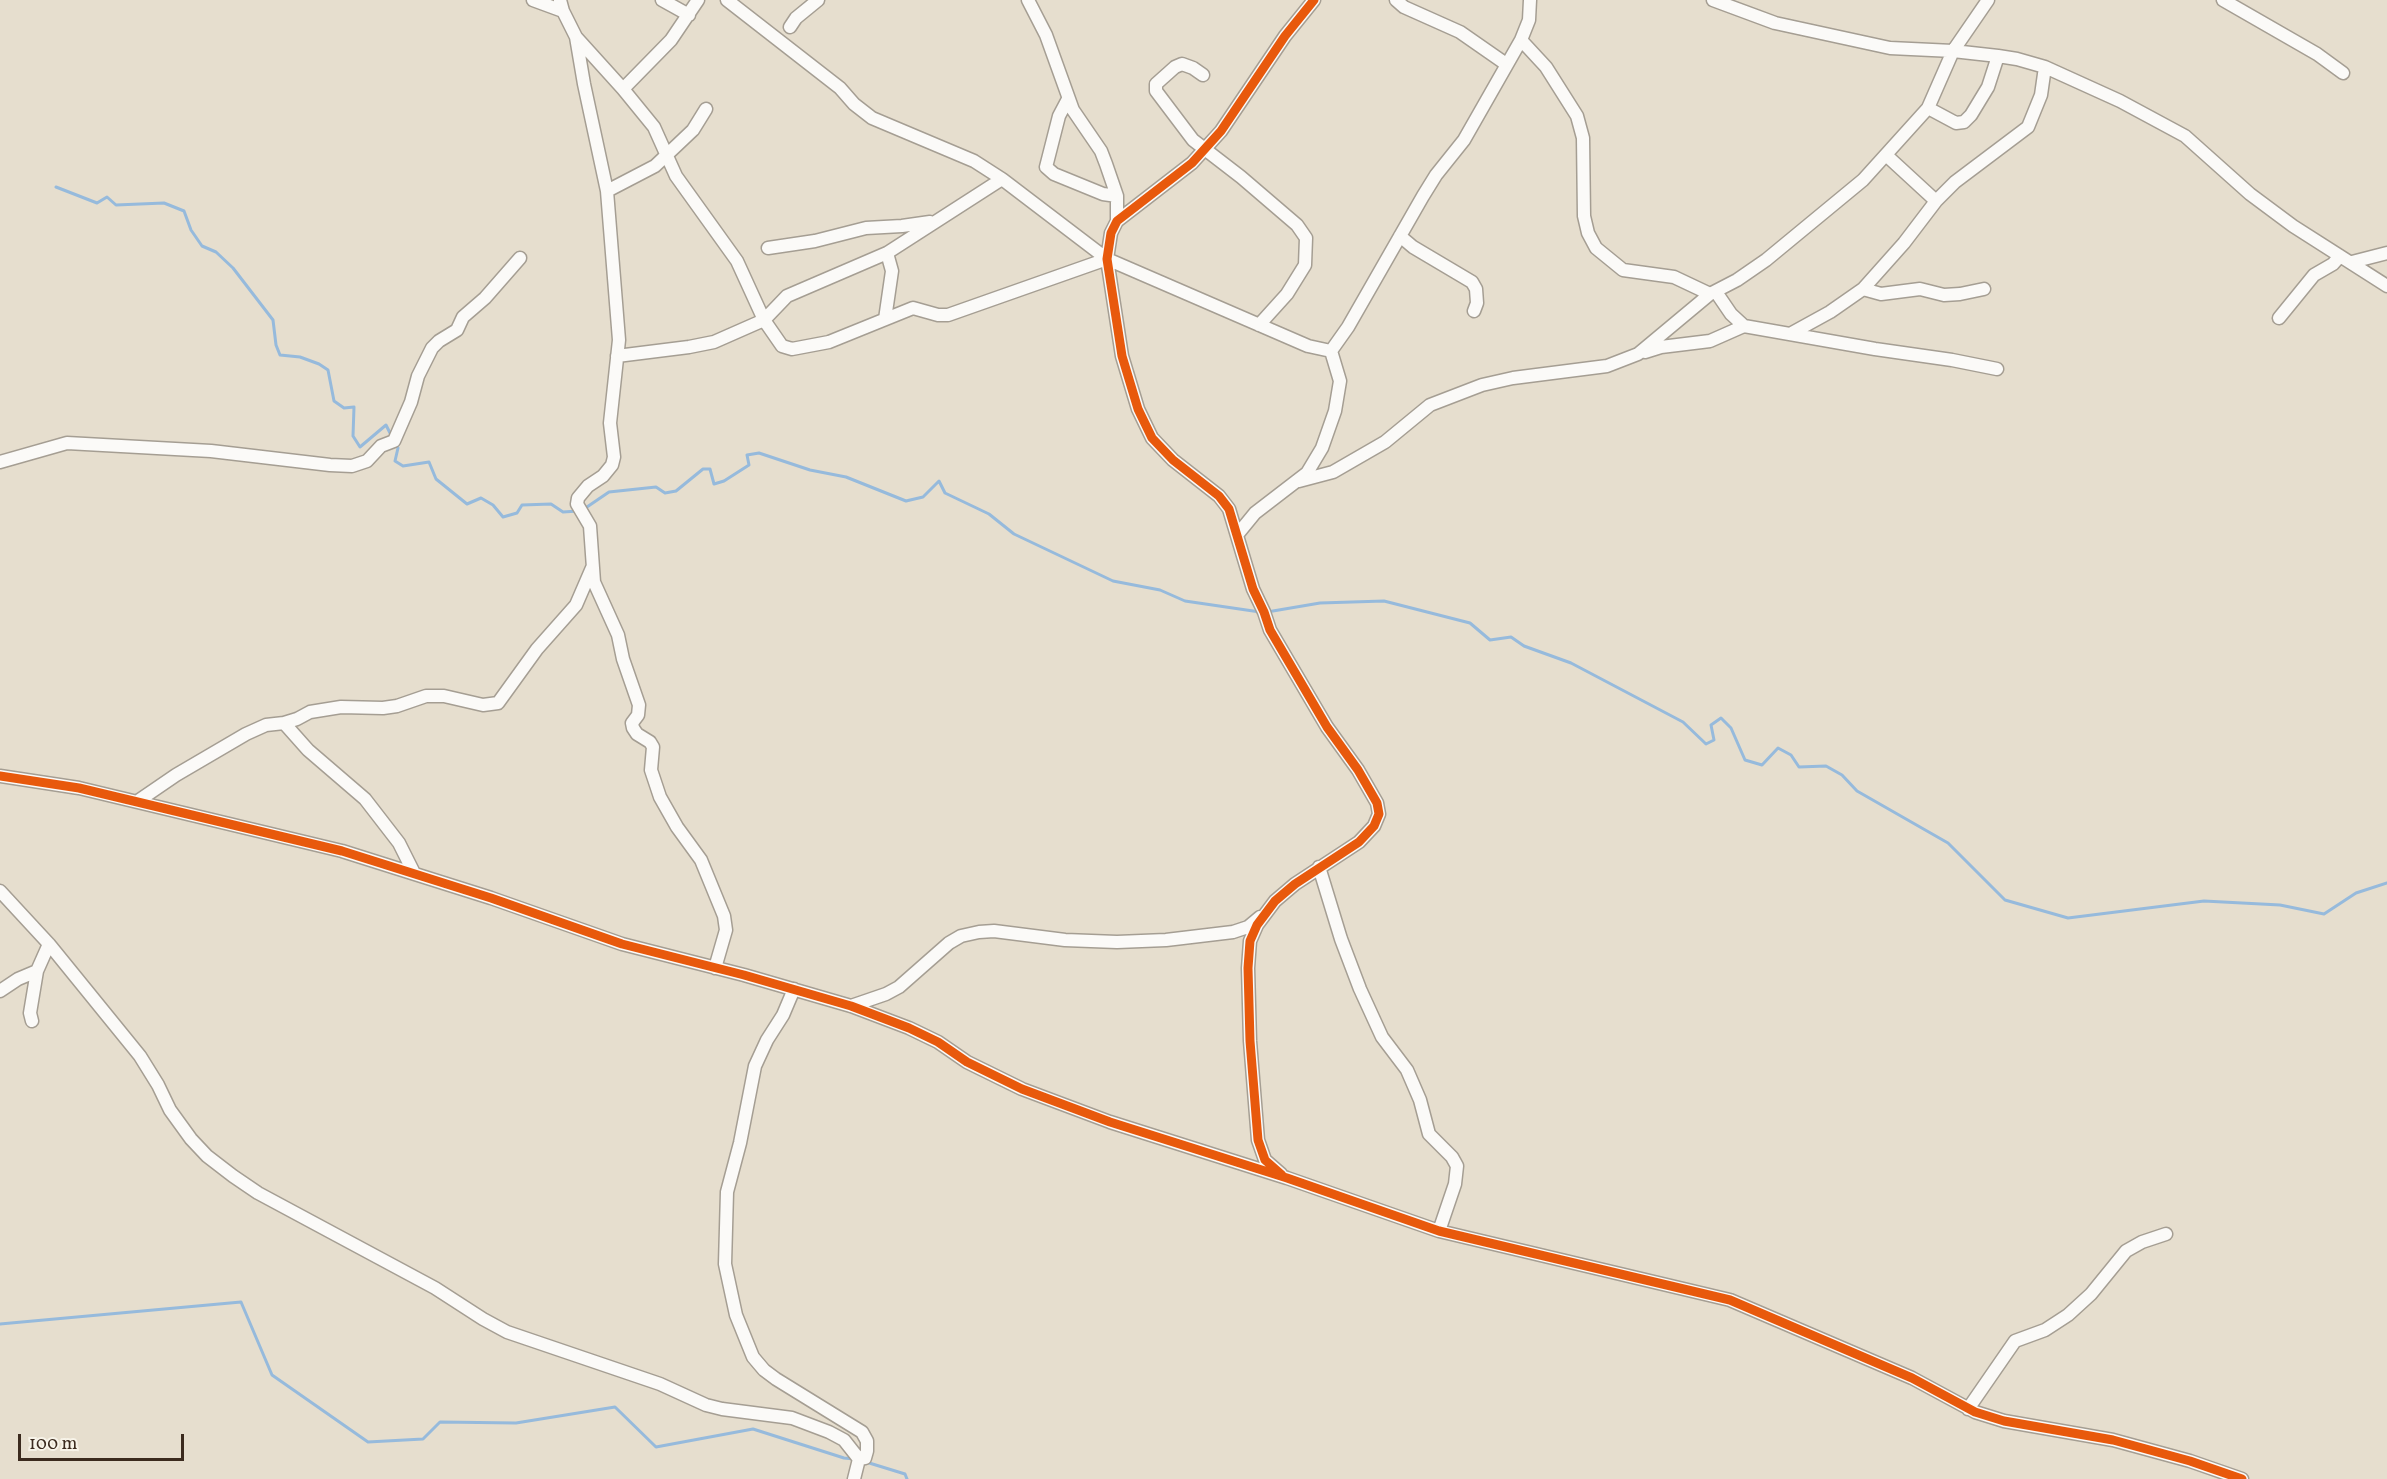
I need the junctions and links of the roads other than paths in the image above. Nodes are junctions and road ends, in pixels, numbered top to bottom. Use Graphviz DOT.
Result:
graph roads {
  1 [pos="533,0"];
  2 [pos="662,0"];
  3 [pos="698,0"];
  4 [pos="727,0"];
  5 [pos="818,0"];
  6 [pos="1028,0"];
  7 [pos="1314,0"];
  8 [pos="1396,0"];
  9 [pos="1530,0"];
  10 [pos="1713,0"];
  11 [pos="1988,0"];
  12 [pos="2223,0"];
  13 [pos="562,5"];
  14 [pos="689,15"];
  15 [pos="790,27"];
  16 [pos="576,37"];
  17 [pos="1521,40"];
  18 [pos="1953,51"];
  19 [pos="1998,56"];
  20 [pos="1506,64"];
  21 [pos="2045,67"];
  22 [pos="2343,73"];
  23 [pos="1203,75"];
  24 [pos="623,89"];
  25 [pos="1068,99"];
  26 [pos="1928,108"];
  27 [pos="706,109"];
  28 [pos="1204,148"];
  29 [pos="667,154"];
  30 [pos="1886,155"];
  31 [pos="1002,179"];
  32 [pos="607,191"];
  33 [pos="1117,196"];
  34 [pos="1936,201"];
  35 [pos="937,221"];
  36 [pos="1117,221"];
  37 [pos="1400,236"];
  38 [pos="768,248"];
  39 [pos="886,253"];
  40 [pos="2387,253"];
  41 [pos="2340,256"];
  42 [pos="520,258"];
  43 [pos="1107,259"];
  44 [pos="2352,262"];
  45 [pos="2387,286"];
  46 [pos="1863,289"];
  47 [pos="1984,289"];
  48 [pos="1713,293"];
  49 [pos="1474,311"];
  50 [pos="2279,318"];
  51 [pos="885,319"];
  52 [pos="764,320"];
  53 [pos="1259,325"];
  54 [pos="1744,326"];
  55 [pos="1791,334"];
  56 [pos="1331,351"];
  57 [pos="1638,354"];
  58 [pos="617,356"];
  59 [pos="1997,369"];
  60 [pos="0,462"];
  61 [pos="1299,481"];
  62 [pos="1237,535"];
  63 [pos="592,568"];
  64 [pos="284,723"];
  65 [pos="0,776"];
  66 [pos="138,801"];
  67 [pos="1319,867"];
  68 [pos="414,873"];
  69 [pos="0,891"];
  70 [pos="1266,912"];
  71 [pos="49,944"];
  72 [pos="715,968"];
  73 [pos="37,971"];
  74 [pos="794,989"];
  75 [pos="0,991"];
  76 [pos="851,1006"];
  77 [pos="32,1021"];
  78 [pos="1287,1178"];
  79 [pos="1439,1231"];
  80 [pos="2166,1234"];
  81 [pos="1968,1409"];
  82 [pos="859,1459"];
  83 [pos="854,1479"];
  84 [pos="2242,1479"];
  1 -- 13 [label="street"];
  2 -- 14 [label="street"];
  3 -- 14 [label="street"];
  4 -- 31 [label="street"];
  5 -- 15 [label="street"];
  6 -- 25 [label="street"];
  7 -- 28 [label="street"];
  8 -- 20 [label="street"];
  9 -- 17 [label="street"];
  10 -- 18 [label="street"];
  11 -- 18 [label="street"];
  12 -- 22 [label="street"];
  13 -- 16 [label="street"];
  14 -- 24 [label="street"];
  16 -- 24 [label="street"];
  16 -- 32 [label="street"];
  17 -- 20 [label="street"];
  17 -- 48 [label="street"];
  18 -- 19 [label="street"];
  18 -- 26 [label="street"];
  19 -- 21 [label="street"];
  19 -- 26 [label="street"];
  20 -- 37 [label="street"];
  21 -- 34 [label="street"];
  21 -- 41 [label="street"];
  23 -- 28 [label="street"];
  24 -- 29 [label="street"];
  25 -- 33 [label="street"];
  25 -- 33 [label="street"];
  26 -- 30 [label="street"];
  27 -- 29 [label="street"];
  28 -- 36 [label="street"];
  28 -- 53 [label="street"];
  29 -- 32 [label="street"];
  29 -- 52 [label="street"];
  30 -- 34 [label="street"];
  30 -- 48 [label="street"];
  31 -- 35 [label="street"];
  31 -- 43 [label="street"];
  32 -- 58 [label="street"];
  33 -- 36 [label="street"];
  34 -- 46 [label="street"];
  35 -- 38 [label="street"];
  35 -- 39 [label="street"];
  36 -- 43 [label="street"];
  37 -- 49 [label="street"];
  37 -- 56 [label="street"];
  39 -- 51 [label="street"];
  39 -- 52 [label="street"];
  40 -- 44 [label="street"];
  41 -- 44 [label="street"];
  41 -- 50 [label="street"];
  42 -- 60 [label="street"];
  43 -- 51 [label="street"];
  43 -- 53 [label="street"];
  43 -- 62 [label="street"];
  44 -- 45 [label="street"];
  46 -- 47 [label="street"];
  46 -- 55 [label="street"];
  48 -- 54 [label="street"];
  48 -- 57 [label="street"];
  51 -- 52 [label="street"];
  52 -- 58 [label="street"];
  53 -- 56 [label="street"];
  54 -- 55 [label="street"];
  54 -- 57 [label="street"];
  55 -- 59 [label="street"];
  56 -- 61 [label="street"];
  57 -- 61 [label="street"];
  58 -- 63 [label="street"];
  61 -- 62 [label="street"];
  62 -- 67 [label="street"];
  63 -- 64 [label="street"];
  63 -- 72 [label="street"];
  64 -- 66 [label="street"];
  64 -- 68 [label="street"];
  65 -- 66 [label="street"];
  66 -- 68 [label="street"];
  67 -- 70 [label="street"];
  67 -- 79 [label="street"];
  68 -- 72 [label="street"];
  69 -- 71 [label="street"];
  70 -- 76 [label="street"];
  70 -- 78 [label="street"];
  71 -- 73 [label="street"];
  71 -- 82 [label="street"];
  72 -- 74 [label="street"];
  73 -- 75 [label="street"];
  73 -- 77 [label="street"];
  74 -- 76 [label="street"];
  74 -- 82 [label="street"];
  76 -- 78 [label="street"];
  78 -- 79 [label="street"];
  79 -- 81 [label="street"];
  80 -- 81 [label="street"];
  81 -- 84 [label="street"];
  82 -- 83 [label="street"];
}
